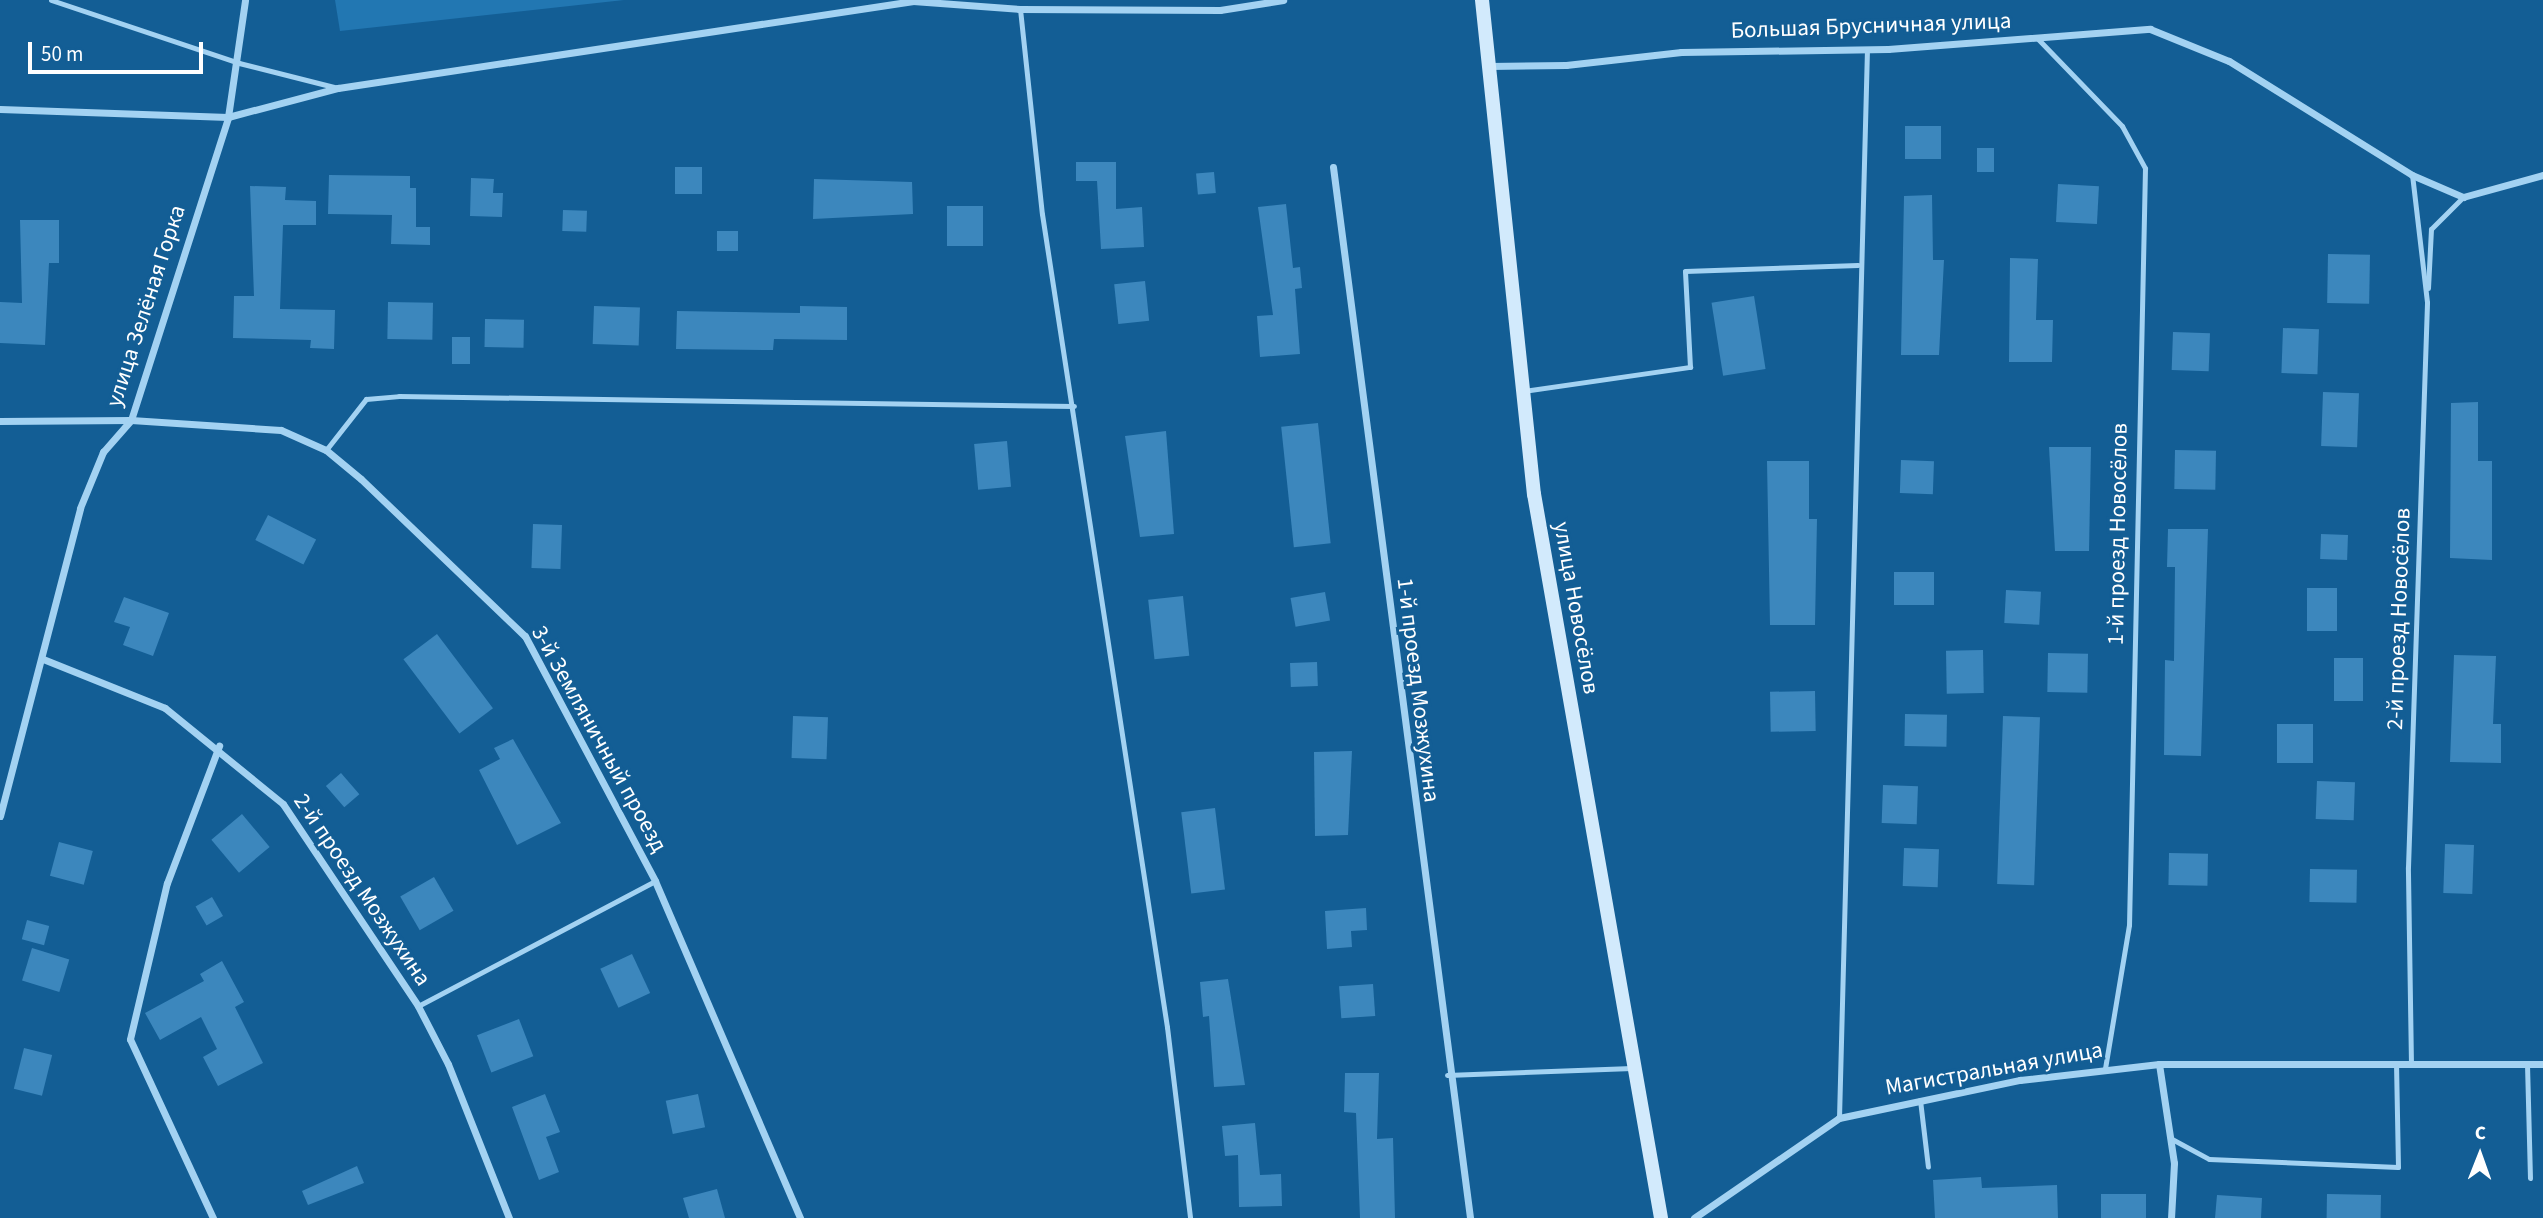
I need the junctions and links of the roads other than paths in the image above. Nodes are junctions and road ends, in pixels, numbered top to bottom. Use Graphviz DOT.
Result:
graph roads {
  1 [pos="51,0"];
  2 [pos="245,0"];
  3 [pos="1283,0"];
  4 [pos="1482,0"];
  5 [pos="1020,9"];
  6 [pos="2038,38"];
  7 [pos="1867,49"];
  8 [pos="239,64"];
  9 [pos="1489,66"];
  10 [pos="338,88"];
  11 [pos="0,108"];
  12 [pos="228,117"];
  13 [pos="1333,167"];
  14 [pos="2412,175"];
  15 [pos="2543,175"];
  16 [pos="2463,197"];
  17 [pos="1858,265"];
  18 [pos="2427,302"];
  19 [pos="1520,391"];
  20 [pos="1074,406"];
  21 [pos="131,420"];
  22 [pos="0,421"];
  23 [pos="326,450"];
  24 [pos="43,659"];
  25 [pos="219,746"];
  26 [pos="0,816"];
  27 [pos="655,881"];
  28 [pos="418,1006"];
  29 [pos="2159,1064"];
  30 [pos="2527,1064"];
  31 [pos="2543,1064"];
  32 [pos="2396,1065"];
  33 [pos="2411,1065"];
  34 [pos="1632,1068"];
  35 [pos="2105,1069"];
  36 [pos="1447,1076"];
  37 [pos="1920,1100"];
  38 [pos="1839,1118"];
  39 [pos="2169,1137"];
  40 [pos="1927,1167"];
  41 [pos="2530,1178"];
  42 [pos="213,1218"];
  43 [pos="509,1218"];
  44 [pos="800,1218"];
  45 [pos="1190,1218"];
  46 [pos="1470,1218"];
  47 [pos="1661,1218"];
  48 [pos="1693,1218"];
  49 [pos="2171,1218"];
  1 -- 8 [label="lane"];
  2 -- 8 [label="street, улица Зелёная Горка"];
  3 -- 5 [label="street"];
  4 -- 9 [label="street, улица Новосёлов"];
  5 -- 10 [label="street"];
  5 -- 20 [label="lane"];
  6 -- 7 [label="street, Большая Брусничная улица"];
  6 -- 14 [label="street, Большая Брусничная улица"];
  6 -- 35 [label="lane, 1-й проезд Новосёлов"];
  7 -- 9 [label="street, Большая Брусничная улица"];
  7 -- 17 [label="lane"];
  8 -- 10 [label="lane"];
  8 -- 12 [label="street, улица Зелёная Горка"];
  9 -- 19 [label="street, улица Новосёлов"];
  10 -- 12 [label="street"];
  11 -- 12 [label="street"];
  12 -- 21 [label="street, улица Зелёная Горка"];
  13 -- 36 [label="street, 1-й проезд Мозжухина"];
  14 -- 16 [label="street, Большая Брусничная улица"];
  14 -- 18 [label="lane, 2-й проезд Новосёлов"];
  15 -- 16 [label="street"];
  16 -- 18 [label="lane"];
  17 -- 19 [label="lane"];
  17 -- 38 [label="lane"];
  18 -- 33 [label="lane, 2-й проезд Новосёлов"];
  19 -- 34 [label="street, улица Новосёлов"];
  20 -- 23 [label="lane"];
  20 -- 45 [label="lane"];
  21 -- 22 [label="street, 3-й Земляничный проезд"];
  21 -- 23 [label="street, 3-й Земляничный проезд"];
  21 -- 24 [label="street, улица Зелёная Горка"];
  23 -- 27 [label="street, 3-й Земляничный проезд"];
  24 -- 25 [label="street, 2-й проезд Мозжухина"];
  24 -- 26 [label="street, улица Зелёная Горка"];
  25 -- 28 [label="street, 2-й проезд Мозжухина"];
  25 -- 42 [label="street"];
  27 -- 28 [label="lane"];
  27 -- 44 [label="street, 3-й Земляничный проезд"];
  28 -- 43 [label="street, 2-й проезд Мозжухина"];
  29 -- 32 [label="street, Магистральная улица"];
  29 -- 35 [label="street, Магистральная улица"];
  29 -- 39 [label="street"];
  30 -- 31 [label="street, Магистральная улица"];
  30 -- 33 [label="street, Магистральная улица"];
  30 -- 41 [label="lane"];
  32 -- 33 [label="street, Магистральная улица"];
  32 -- 39 [label="lane"];
  34 -- 36 [label="lane"];
  34 -- 47 [label="street, улица Новосёлов"];
  35 -- 37 [label="street, Магистральная улица"];
  36 -- 46 [label="street, 1-й проезд Мозжухина"];
  37 -- 38 [label="street, Магистральная улица"];
  37 -- 40 [label="lane"];
  38 -- 48 [label="street, Магистральная улица"];
  39 -- 49 [label="street"];
}
